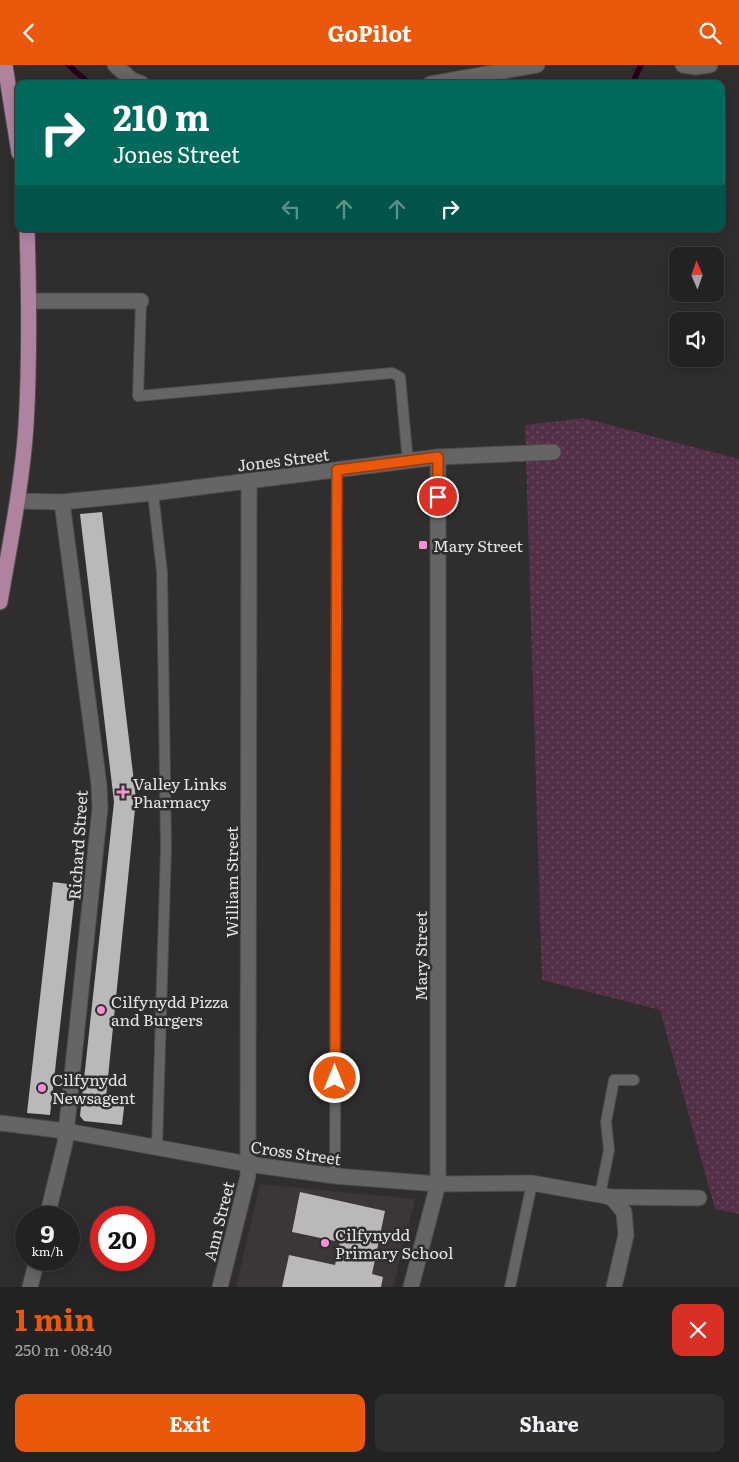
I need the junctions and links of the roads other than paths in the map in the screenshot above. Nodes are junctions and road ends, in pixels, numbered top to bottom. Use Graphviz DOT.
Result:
graph roads {
  1 [pos="4,65"];
  2 [pos="115,65"];
  3 [pos="537,65"];
  4 [pos="683,65"];
  5 [pos="710,65"];
  6 [pos="132,80"];
  7 [pos="453,80"];
  8 [pos="15,130"];
  9 [pos="27,232"];
  10 [pos="29,301"];
  11 [pos="142,301"];
  12 [pos="553,452"];
  13 [pos="438,457"];
  14 [pos="408,462"];
  15 [pos="337,470"];
  16 [pos="248,481"];
  17 [pos="154,493"];
  18 [pos="18,501"];
  19 [pos="62,502"];
  20 [pos="0,602"];
  21 [pos="634,1080"];
  22 [pos="0,1123"];
  23 [pos="66,1131"];
  24 [pos="157,1147"];
  25 [pos="248,1164"];
  26 [pos="335,1176"];
  27 [pos="532,1183"];
  28 [pos="438,1184"];
  29 [pos="600,1195"];
  30 [pos="699,1198"];
  31 [pos="49,1206"];
  32 [pos="34,1271"];
  33 [pos="30,1287"];
  34 [pos="220,1287"];
  35 [pos="411,1287"];
  36 [pos="510,1287"];
  37 [pos="614,1287"];
  1 -- 8 [label="main road"];
  2 -- 6 [label="street"];
  3 -- 7 [label="street"];
  4 -- 5 [label="street"];
  9 -- 10 [label="main road"];
  10 -- 11 [label="street"];
  10 -- 18 [label="main road"];
  11 -- 14 [label="lane"];
  12 -- 13 [label="street, Jones Street"];
  13 -- 14 [label="street, Jones Street"];
  13 -- 28 [label="street, Mary Street"];
  14 -- 15 [label="street, Jones Street"];
  15 -- 16 [label="street, Jones Street"];
  15 -- 26 [label="lane"];
  16 -- 17 [label="street, Jones Street"];
  16 -- 25 [label="street, William Street"];
  17 -- 19 [label="street, Jones Street"];
  17 -- 24 [label="lane"];
  18 -- 19 [label="street, Jones Street"];
  18 -- 20 [label="main road"];
  19 -- 23 [label="street, Richard Street"];
  21 -- 29 [label="lane"];
  22 -- 23 [label="street, Cross Street"];
  23 -- 24 [label="street, Cross Street"];
  23 -- 31 [label="street, Richard Street"];
  24 -- 25 [label="street, Cross Street"];
  25 -- 26 [label="street, Cross Street"];
  25 -- 34 [label="street, Ann Street"];
  26 -- 28 [label="street, Cross Street"];
  27 -- 28 [label="street, Cross Street"];
  27 -- 29 [label="street, Cross Street"];
  27 -- 36 [label="lane"];
  28 -- 35 [label="street, Mary Street"];
  29 -- 30 [label="street, Cross Street"];
  29 -- 37 [label="street"];
  32 -- 33 [label="street"];
}
